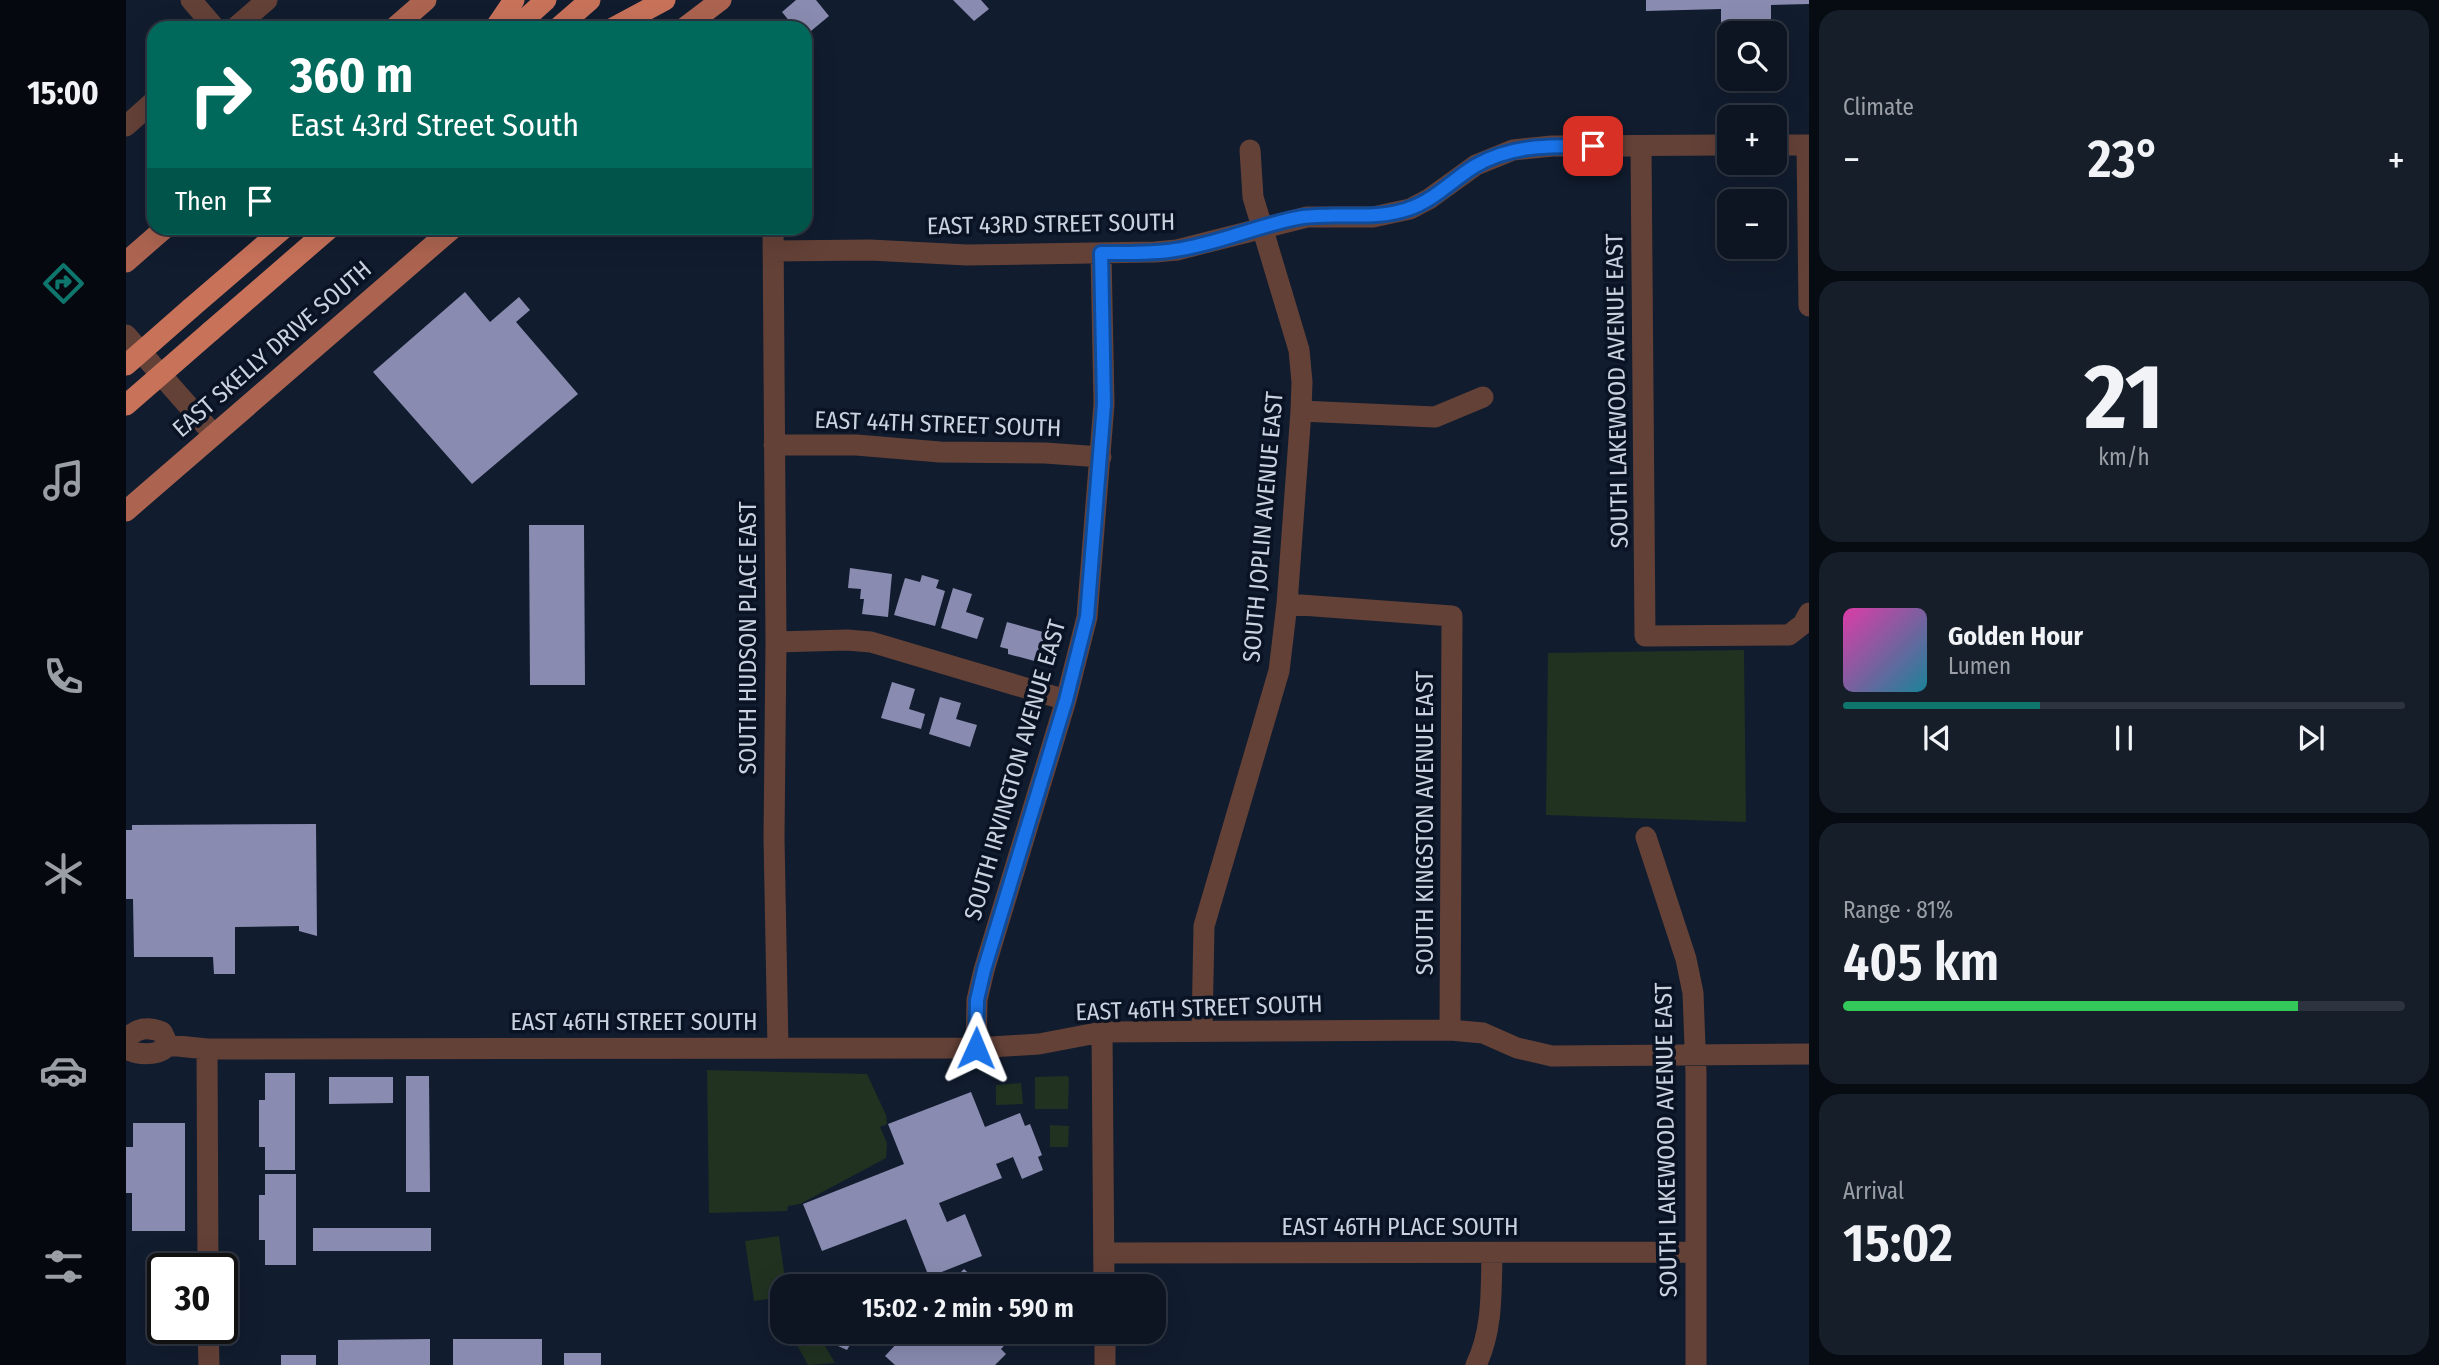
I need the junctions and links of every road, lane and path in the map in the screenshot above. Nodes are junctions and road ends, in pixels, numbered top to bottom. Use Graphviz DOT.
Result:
graph roads {
  1 [pos="191,0"];
  2 [pos="267,0"];
  3 [pos="426,0"];
  4 [pos="514,0"];
  5 [pos="547,0"];
  6 [pos="590,0"];
  7 [pos="665,0"];
  8 [pos="721,0"];
  9 [pos="209,21"];
  10 [pos="243,21"];
  11 [pos="402,21"];
  12 [pos="500,21"];
  13 [pos="523,21"];
  14 [pos="566,21"];
  15 [pos="626,21"];
  16 [pos="694,21"];
  17 [pos="147,107"];
  18 [pos="126,126"];
  19 [pos="1717,145"];
  20 [pos="1787,145"];
  21 [pos="1808,145"];
  22 [pos="1641,146"];
  23 [pos="1250,150"];
  24 [pos="1263,227"];
  25 [pos="157,235"];
  26 [pos="276,235"];
  27 [pos="322,235"];
  28 [pos="445,235"];
  29 [pos="773,235"];
  30 [pos="773,251"];
  31 [pos="1101,253"];
  32 [pos="126,262"];
  33 [pos="1809,306"];
  34 [pos="126,335"];
  35 [pos="126,365"];
  36 [pos="1483,397"];
  37 [pos="126,405"];
  38 [pos="1301,411"];
  39 [pos="214,435"];
  40 [pos="774,445"];
  41 [pos="1101,457"];
  42 [pos="126,511"];
  43 [pos="1287,604"];
  44 [pos="1809,613"];
  45 [pos="776,642"];
  46 [pos="1066,700"];
  47 [pos="1646,837"];
  48 [pos="1450,1030"];
  49 [pos="1202,1031"];
  50 [pos="1102,1032"];
  51 [pos="126,1039"];
  52 [pos="168,1045"];
  53 [pos="126,1048"];
  54 [pos="778,1048"];
  55 [pos="976,1048"];
  56 [pos="207,1049"];
  57 [pos="1695,1054"];
  58 [pos="1809,1054"];
  59 [pos="1696,1252"];
  60 [pos="208,1253"];
  61 [pos="1104,1253"];
  62 [pos="1492,1254"];
  63 [pos="1104,1274"];
  64 [pos="208,1344"];
  65 [pos="1105,1344"];
  66 [pos="208,1365"];
  67 [pos="1105,1365"];
  68 [pos="1476,1365"];
  69 [pos="1696,1365"];
  1 -- 9 [label="street"];
  2 -- 10 [label="street"];
  3 -- 11 [label="main road"];
  4 -- 12 [label="highway"];
  5 -- 13 [label="highway"];
  6 -- 14 [label="highway"];
  7 -- 15 [label="highway"];
  8 -- 16 [label="main road"];
  17 -- 18 [label="street"];
  19 -- 22 [label="street, EAST 43RD STREET SOUTH"];
  20 -- 21 [label="street"];
  21 -- 33 [label="street"];
  22 -- 24 [label="street, EAST 43RD STREET SOUTH"];
  22 -- 44 [label="street, SOUTH LAKEWOOD AVENUE EAST"];
  23 -- 24 [label="street, SOUTH JOPLIN AVENUE EAST"];
  24 -- 31 [label="street, EAST 43RD STREET SOUTH"];
  24 -- 38 [label="street, SOUTH JOPLIN AVENUE EAST"];
  25 -- 32 [label="main road"];
  26 -- 35 [label="highway, bridge"];
  27 -- 37 [label="highway, bridge"];
  28 -- 39 [label="main road, EAST SKELLY DRIVE SOUTH"];
  29 -- 30 [label="street, SOUTH HUDSON PLACE EAST"];
  30 -- 31 [label="street, EAST 43RD STREET SOUTH"];
  30 -- 40 [label="street, SOUTH HUDSON PLACE EAST"];
  31 -- 41 [label="street, SOUTH IRVINGTON AVENUE EAST"];
  34 -- 39 [label="street"];
  36 -- 38 [label="street"];
  38 -- 43 [label="street, SOUTH JOPLIN AVENUE EAST"];
  39 -- 42 [label="main road, EAST SKELLY DRIVE SOUTH"];
  40 -- 41 [label="street, EAST 44TH STREET SOUTH"];
  40 -- 45 [label="street, SOUTH HUDSON PLACE EAST"];
  41 -- 46 [label="street, SOUTH IRVINGTON AVENUE EAST"];
  43 -- 48 [label="street, SOUTH KINGSTON AVENUE EAST"];
  43 -- 49 [label="street, SOUTH JOPLIN AVENUE EAST"];
  45 -- 46 [label="street"];
  45 -- 54 [label="street, SOUTH HUDSON PLACE EAST"];
  46 -- 55 [label="street, SOUTH IRVINGTON AVENUE EAST"];
  47 -- 57 [label="street, SOUTH LAKEWOOD AVENUE EAST"];
  48 -- 49 [label="street, EAST 46TH STREET SOUTH"];
  48 -- 57 [label="street, EAST 46TH STREET SOUTH"];
  49 -- 50 [label="street, EAST 46TH STREET SOUTH"];
  50 -- 55 [label="street, EAST 46TH STREET SOUTH"];
  50 -- 61 [label="street"];
  51 -- 52 [label="street, EAST 46TH STREET SOUTH"];
  52 -- 53 [label="street, EAST 46TH STREET SOUTH"];
  52 -- 56 [label="street, EAST 46TH STREET SOUTH"];
  54 -- 55 [label="street, EAST 46TH STREET SOUTH"];
  54 -- 56 [label="street, EAST 46TH STREET SOUTH"];
  56 -- 60 [label="street"];
  57 -- 58 [label="street, EAST 46TH STREET SOUTH"];
  57 -- 59 [label="street, SOUTH LAKEWOOD AVENUE EAST"];
  59 -- 62 [label="street, EAST 46TH PLACE SOUTH"];
  59 -- 69 [label="street, SOUTH LAKEWOOD AVENUE EAST"];
  61 -- 62 [label="street, EAST 46TH PLACE SOUTH"];
  61 -- 63 [label="street"];
  62 -- 68 [label="street"];
  64 -- 66 [label="street"];
  65 -- 67 [label="street"];
}
